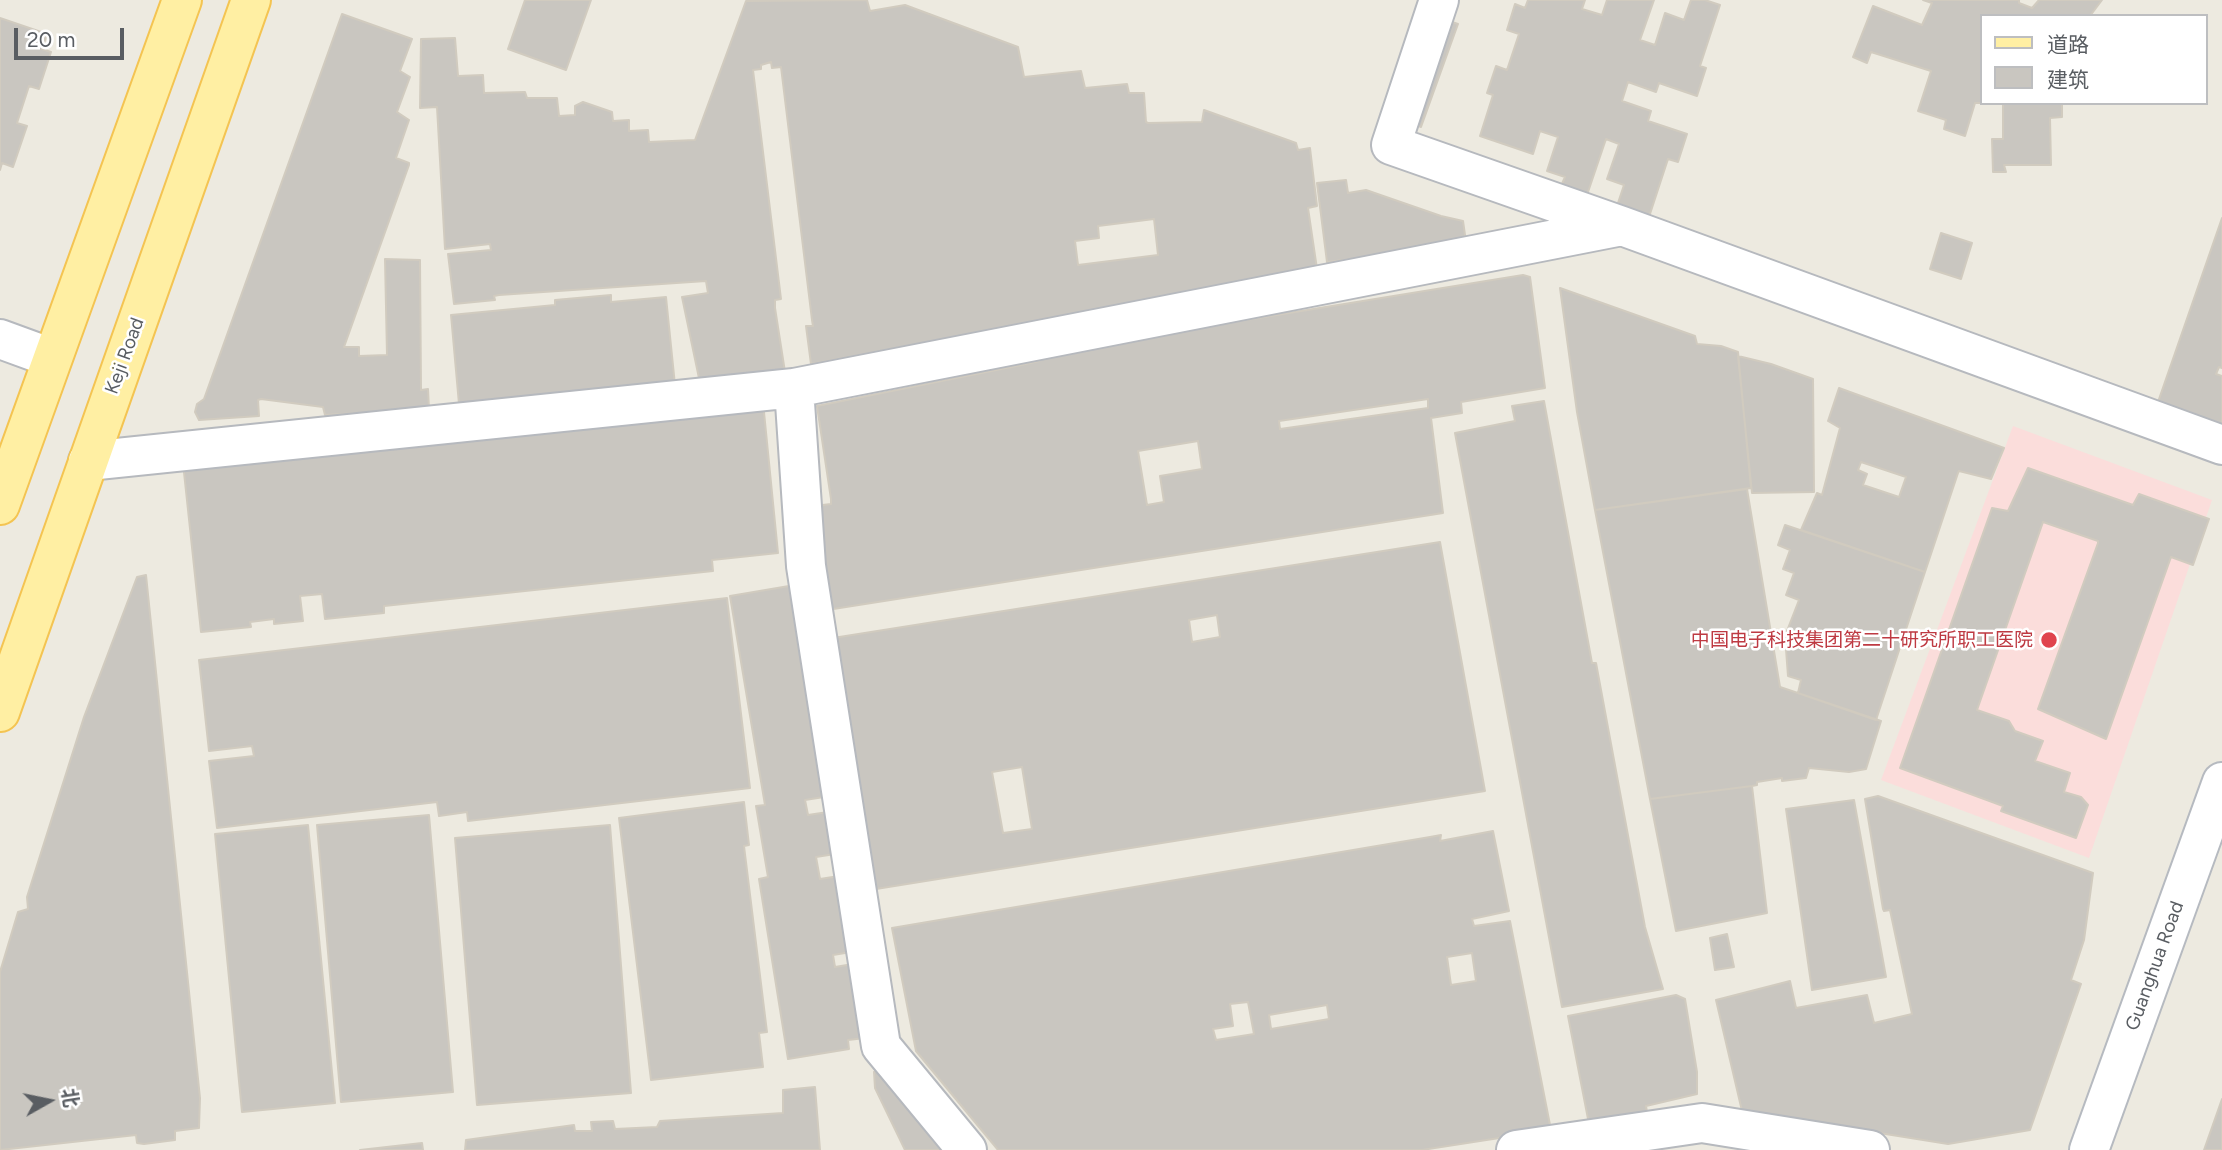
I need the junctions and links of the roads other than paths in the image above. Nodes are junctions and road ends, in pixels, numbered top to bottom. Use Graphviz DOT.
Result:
graph roads {
  1 [pos="182,0"];
  2 [pos="251,0"];
  3 [pos="1439,0"];
  4 [pos="1622,226"];
  5 [pos="0,339"];
  6 [pos="52,358"];
  7 [pos="794,388"];
  8 [pos="2222,445"];
  9 [pos="88,461"];
  10 [pos="0,505"];
  11 [pos="0,712"];
  12 [pos="2222,782"];
  13 [pos="967,1150"];
  14 [pos="1516,1150"];
  15 [pos="1870,1150"];
  16 [pos="2088,1150"];
  1 -- 6 [label="main road"];
  2 -- 9 [label="main road, Keji Road"];
  3 -- 4 [label="street"];
  4 -- 7 [label="street"];
  4 -- 8 [label="street"];
  5 -- 6 [label="street"];
  6 -- 10 [label="main road"];
  7 -- 9 [label="street"];
  7 -- 13 [label="street"];
  9 -- 11 [label="main road, Keji Road"];
  12 -- 16 [label="street, Guanghua Road"];
  14 -- 15 [label="street"];
}
